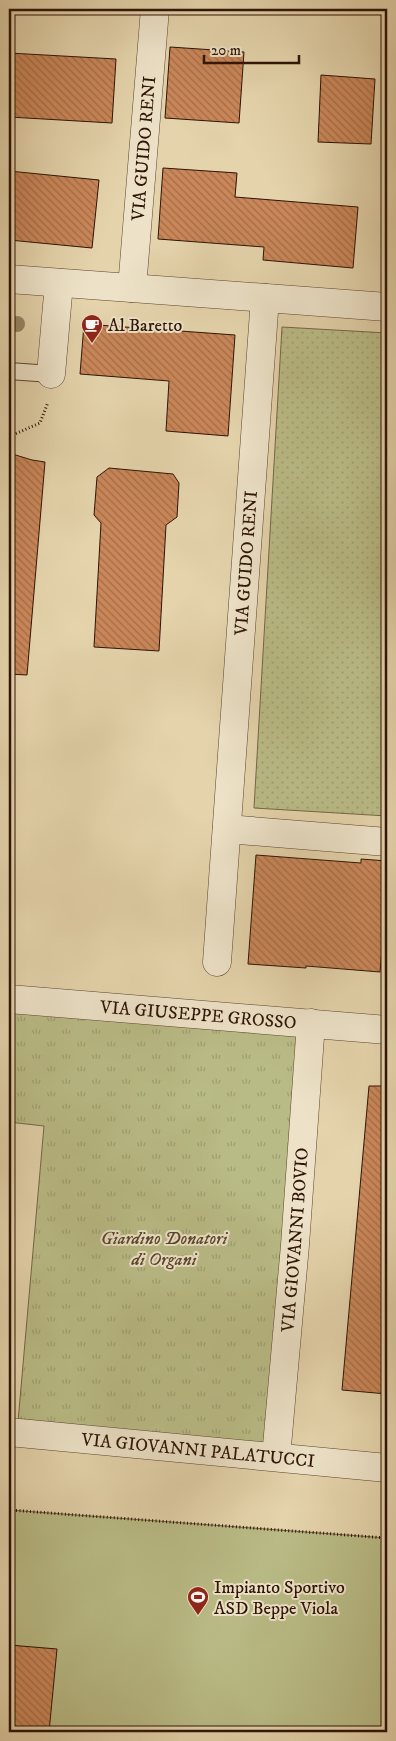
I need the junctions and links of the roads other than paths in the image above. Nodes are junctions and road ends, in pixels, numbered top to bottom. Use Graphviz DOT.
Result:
graph roads {
  1 [pos="154,9"];
  2 [pos="9,279"];
  3 [pos="59,282"];
  4 [pos="132,288"];
  5 [pos="265,298"];
  6 [pos="387,307"];
  7 [pos="9,371"];
  8 [pos="51,374"];
  9 [pos="227,829"];
  10 [pos="387,842"];
  11 [pos="217,962"];
  12 [pos="9,999"];
  13 [pos="311,1023"];
  14 [pos="387,1030"];
  15 [pos="9,1432"];
  16 [pos="276,1457"];
  17 [pos="387,1468"];
  1 -- 4 [label="street, VIA GUIDO RENI"];
  2 -- 3 [label="street"];
  3 -- 4 [label="street"];
  3 -- 8 [label="street"];
  4 -- 5 [label="street"];
  5 -- 6 [label="street"];
  5 -- 9 [label="street, VIA GUIDO RENI"];
  7 -- 8 [label="lane"];
  9 -- 10 [label="street"];
  9 -- 11 [label="street, VIA GUIDO RENI"];
  12 -- 13 [label="street, VIA GIUSEPPE GROSSO"];
  13 -- 14 [label="street, VIA GIUSEPPE GROSSO"];
  13 -- 16 [label="street, VIA GIOVANNI BOVIO"];
  15 -- 16 [label="street, VIA GIOVANNI PALATUCCI"];
  16 -- 17 [label="street, VIA GIOVANNI PALATUCCI"];
}
